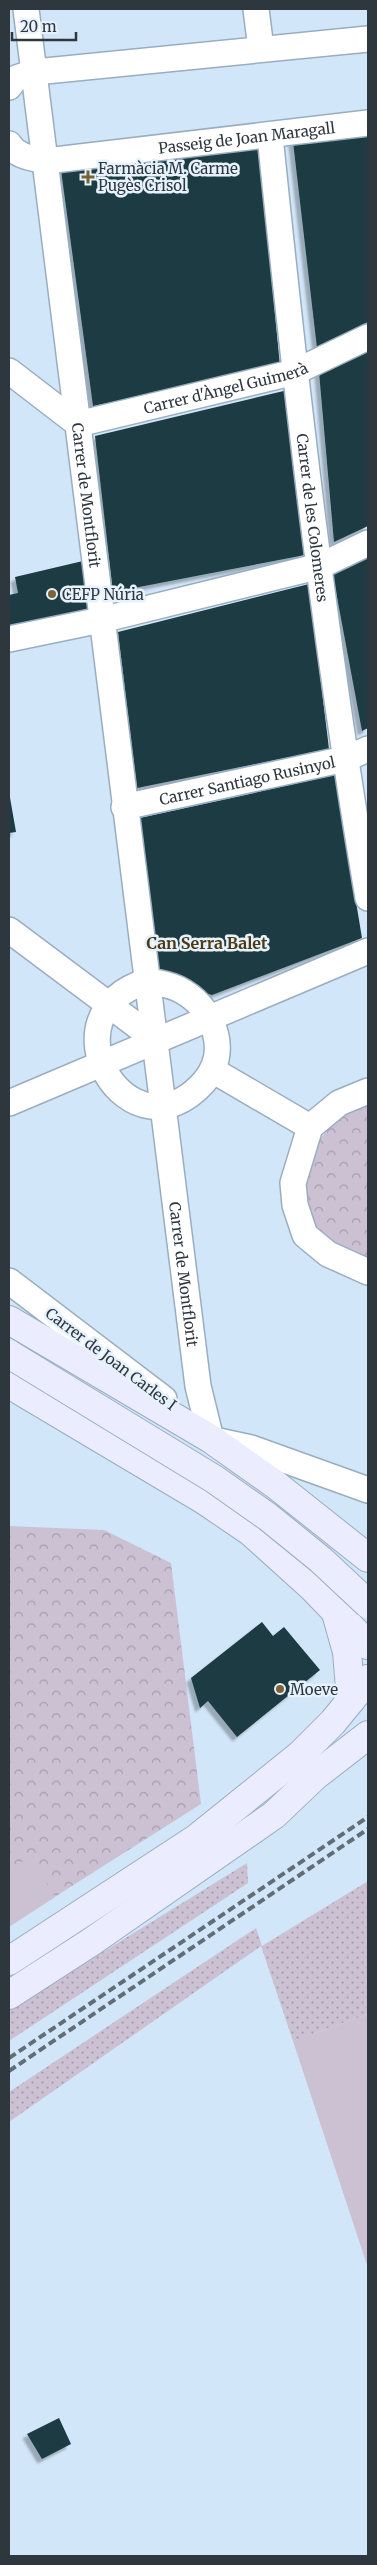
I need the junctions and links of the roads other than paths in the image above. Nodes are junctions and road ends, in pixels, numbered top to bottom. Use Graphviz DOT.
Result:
graph roads {
  1 [pos="26,9"];
  2 [pos="256,9"];
  3 [pos="368,39"];
  4 [pos="262,49"];
  5 [pos="35,72"];
  6 [pos="9,87"];
  7 [pos="368,123"];
  8 [pos="270,136"];
  9 [pos="10,150"];
  10 [pos="46,160"];
  11 [pos="368,337"];
  12 [pos="9,371"];
  13 [pos="295,372"];
  14 [pos="78,424"];
  15 [pos="368,543"];
  16 [pos="320,566"];
  17 [pos="101,620"];
  18 [pos="9,639"];
  19 [pos="368,749"];
  20 [pos="344,759"];
  21 [pos="124,807"];
  22 [pos="368,898"];
  23 [pos="9,930"];
  24 [pos="368,951"];
  25 [pos="148,981"];
  26 [pos="108,1004"];
  27 [pos="210,1017"];
  28 [pos="156,1040"];
  29 [pos="100,1064"];
  30 [pos="214,1071"];
  31 [pos="368,1091"];
  32 [pos="9,1103"];
  33 [pos="164,1108"];
  34 [pos="310,1127"];
  35 [pos="368,1272"];
  36 [pos="9,1281"];
  37 [pos="9,1320"];
  38 [pos="9,1354"];
  39 [pos="9,1384"];
  40 [pos="211,1439"];
  41 [pos="311,1469"];
  42 [pos="276,1485"];
  43 [pos="368,1490"];
  44 [pos="251,1532"];
  45 [pos="368,1558"];
  46 [pos="368,1604"];
  47 [pos="335,1611"];
  48 [pos="368,1645"];
  49 [pos="368,1679"];
  50 [pos="351,1700"];
  51 [pos="368,1735"];
  52 [pos="9,1961"];
  53 [pos="9,1995"];
  1 -- 5 [label="street, Carrer de Montflorit"];
  2 -- 4 [label="street"];
  3 -- 4 [label="street"];
  4 -- 5 [label="street"];
  5 -- 6 [label="street"];
  5 -- 10 [label="street, Carrer de Montflorit"];
  7 -- 8 [label="street, Passeig de Joan Maragall"];
  8 -- 10 [label="street, Passeig de Joan Maragall"];
  8 -- 13 [label="street, Carrer de les Colomeres"];
  9 -- 10 [label="street, Passeig de Joan Maragall"];
  10 -- 14 [label="street, Carrer de Montflorit"];
  11 -- 13 [label="street, Carrer d'Àngel Guimerà"];
  12 -- 14 [label="street"];
  13 -- 14 [label="street, Carrer d'Àngel Guimerà"];
  13 -- 16 [label="street, Carrer de les Colomeres"];
  14 -- 17 [label="street, Carrer de Montflorit"];
  15 -- 16 [label="street"];
  16 -- 17 [label="street"];
  16 -- 20 [label="street, Carrer de les Colomeres"];
  17 -- 18 [label="street"];
  17 -- 21 [label="street, Carrer de Montflorit"];
  19 -- 20 [label="street, Carrer Santiago Rusinyol"];
  20 -- 21 [label="street, Carrer Santiago Rusinyol"];
  20 -- 22 [label="street, Carrer de les Colomeres"];
  21 -- 25 [label="street, Carrer de Montflorit"];
  23 -- 26 [label="street"];
  24 -- 27 [label="street"];
  25 -- 26 [label="street"];
  25 -- 27 [label="street"];
  25 -- 28 [label="street, Carrer de Montflorit"];
  26 -- 28 [label="street"];
  26 -- 29 [label="street"];
  27 -- 28 [label="street"];
  27 -- 30 [label="street"];
  28 -- 29 [label="street"];
  28 -- 33 [label="street, Carrer de Montflorit"];
  29 -- 32 [label="street"];
  29 -- 33 [label="street"];
  30 -- 33 [label="street"];
  30 -- 34 [label="street"];
  31 -- 34 [label="street"];
  33 -- 40 [label="street, Carrer de Montflorit"];
  34 -- 35 [label="street"];
  36 -- 40 [label="street, Carrer de Joan Carles I"];
  37 -- 40 [label="street"];
  38 -- 46 [label="street, bridge"];
  39 -- 44 [label="street"];
  40 -- 41 [label="street"];
  40 -- 42 [label="street"];
  41 -- 42 [label="street"];
  41 -- 43 [label="street"];
  42 -- 44 [label="street"];
  42 -- 45 [label="street"];
  44 -- 47 [label="street"];
  47 -- 48 [label="street"];
  47 -- 50 [label="street"];
  49 -- 50 [label="street"];
  50 -- 52 [label="street"];
  51 -- 53 [label="street"];
}
